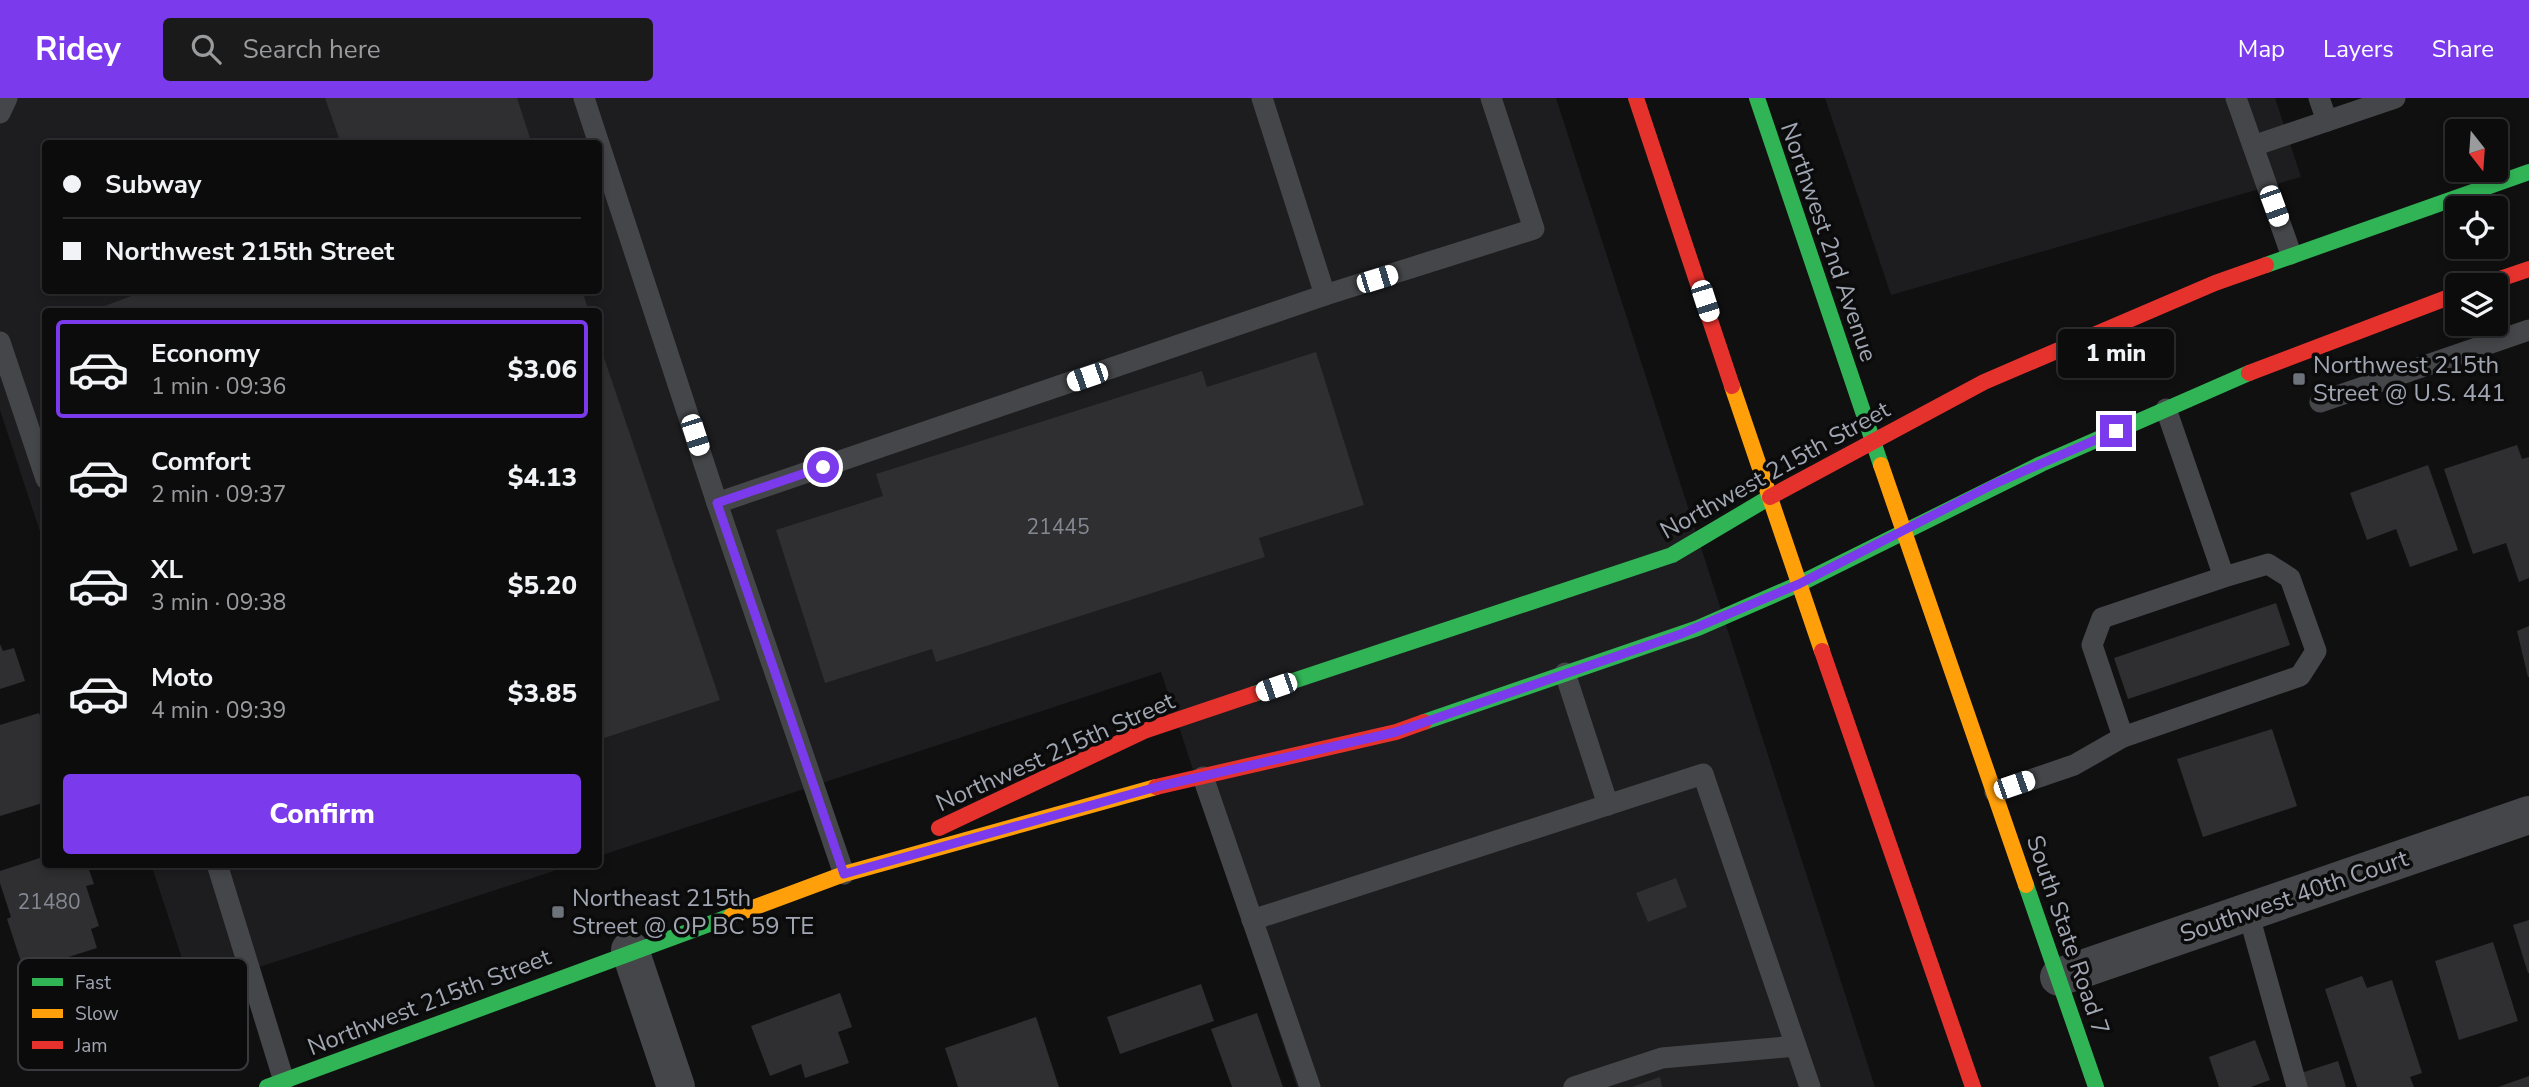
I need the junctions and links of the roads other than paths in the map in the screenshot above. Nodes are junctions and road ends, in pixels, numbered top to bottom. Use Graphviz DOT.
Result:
graph roads {
  1 [pos="7,98"];
  2 [pos="584,98"];
  3 [pos="1262,98"];
  4 [pos="1491,98"];
  5 [pos="1636,98"];
  6 [pos="1757,98"];
  7 [pos="2236,98"];
  8 [pos="2319,98"];
  9 [pos="2395,98"];
  10 [pos="0,113"];
  11 [pos="2327,121"];
  12 [pos="598,140"];
  13 [pos="2253,146"];
  14 [pos="602,153"];
  15 [pos="2529,172"];
  16 [pos="2291,254"];
  17 [pos="2529,269"];
  18 [pos="2508,276"];
  19 [pos="1325,295"];
  20 [pos="2445,298"];
  21 [pos="2529,330"];
  22 [pos="0,342"];
  23 [pos="2320,402"];
  24 [pos="2166,409"];
  25 [pos="1873,440"];
  26 [pos="42,467"];
  27 [pos="1770,497"];
  28 [pos="717,503"];
  29 [pos="1903,529"];
  30 [pos="2224,577"];
  31 [pos="1799,584"];
  32 [pos="1565,673"];
  33 [pos="2123,737"];
  34 [pos="1202,777"];
  35 [pos="1994,792"];
  36 [pos="1608,804"];
  37 [pos="2529,815"];
  38 [pos="218,868"];
  39 [pos="844,874"];
  40 [pos="2248,912"];
  41 [pos="1252,920"];
  42 [pos="629,950"];
  43 [pos="242,958"];
  44 [pos="2059,977"];
  45 [pos="248,980"];
  46 [pos="1796,1046"];
  47 [pos="276,1084"];
  48 [pos="676,1087"];
  49 [pos="1310,1087"];
  50 [pos="1574,1087"];
  51 [pos="1810,1087"];
  52 [pos="1973,1087"];
  53 [pos="2096,1087"];
  54 [pos="2297,1087"];
  1 -- 10 [label="lane"];
  2 -- 12 [label="lane"];
  3 -- 19 [label="lane"];
  4 -- 19 [label="lane"];
  5 -- 27 [label="main road"];
  6 -- 25 [label="main road, Northwest 2nd Avenue"];
  7 -- 13 [label="lane"];
  8 -- 11 [label="lane"];
  9 -- 11 [label="lane"];
  11 -- 13 [label="lane"];
  13 -- 16 [label="lane"];
  14 -- 28 [label="lane"];
  15 -- 16 [label="main road, Northwest 215th Street"];
  16 -- 25 [label="main road, Northwest 215th Street"];
  17 -- 18 [label="main road"];
  19 -- 28 [label="lane"];
  20 -- 24 [label="main road, Northwest 215th Street"];
  21 -- 23 [label="lane"];
  22 -- 26 [label="lane"];
  24 -- 29 [label="main road, Northwest 215th Street"];
  24 -- 30 [label="lane"];
  25 -- 27 [label="main road, Northwest 215th Street"];
  25 -- 29 [label="main road, South State Road 7"];
  27 -- 31 [label="main road"];
  27 -- 39 [label="main road, Northwest 215th Street"];
  28 -- 39 [label="lane"];
  29 -- 31 [label="main road, Northwest 215th Street"];
  29 -- 35 [label="main road, South State Road 7"];
  30 -- 33 [label="lane"];
  30 -- 33 [label="lane"];
  31 -- 32 [label="main road, Northwest 215th Street"];
  31 -- 52 [label="main road"];
  32 -- 34 [label="main road, Northwest 215th Street"];
  32 -- 36 [label="lane"];
  33 -- 35 [label="lane"];
  34 -- 39 [label="main road, Northwest 215th Street"];
  34 -- 41 [label="lane"];
  35 -- 44 [label="main road, South State Road 7"];
  36 -- 41 [label="lane"];
  36 -- 46 [label="lane"];
  37 -- 40 [label="street, Southwest 40th Court"];
  38 -- 43 [label="lane"];
  39 -- 42 [label="main road, Northwest 215th Street"];
  40 -- 44 [label="street, Southwest 40th Court"];
  40 -- 54 [label="lane"];
  41 -- 49 [label="lane"];
  42 -- 47 [label="main road, Northwest 215th Street"];
  42 -- 48 [label="street"];
  44 -- 53 [label="main road, South State Road 7"];
  45 -- 47 [label="lane"];
  46 -- 50 [label="lane"];
  46 -- 51 [label="lane"];
}
